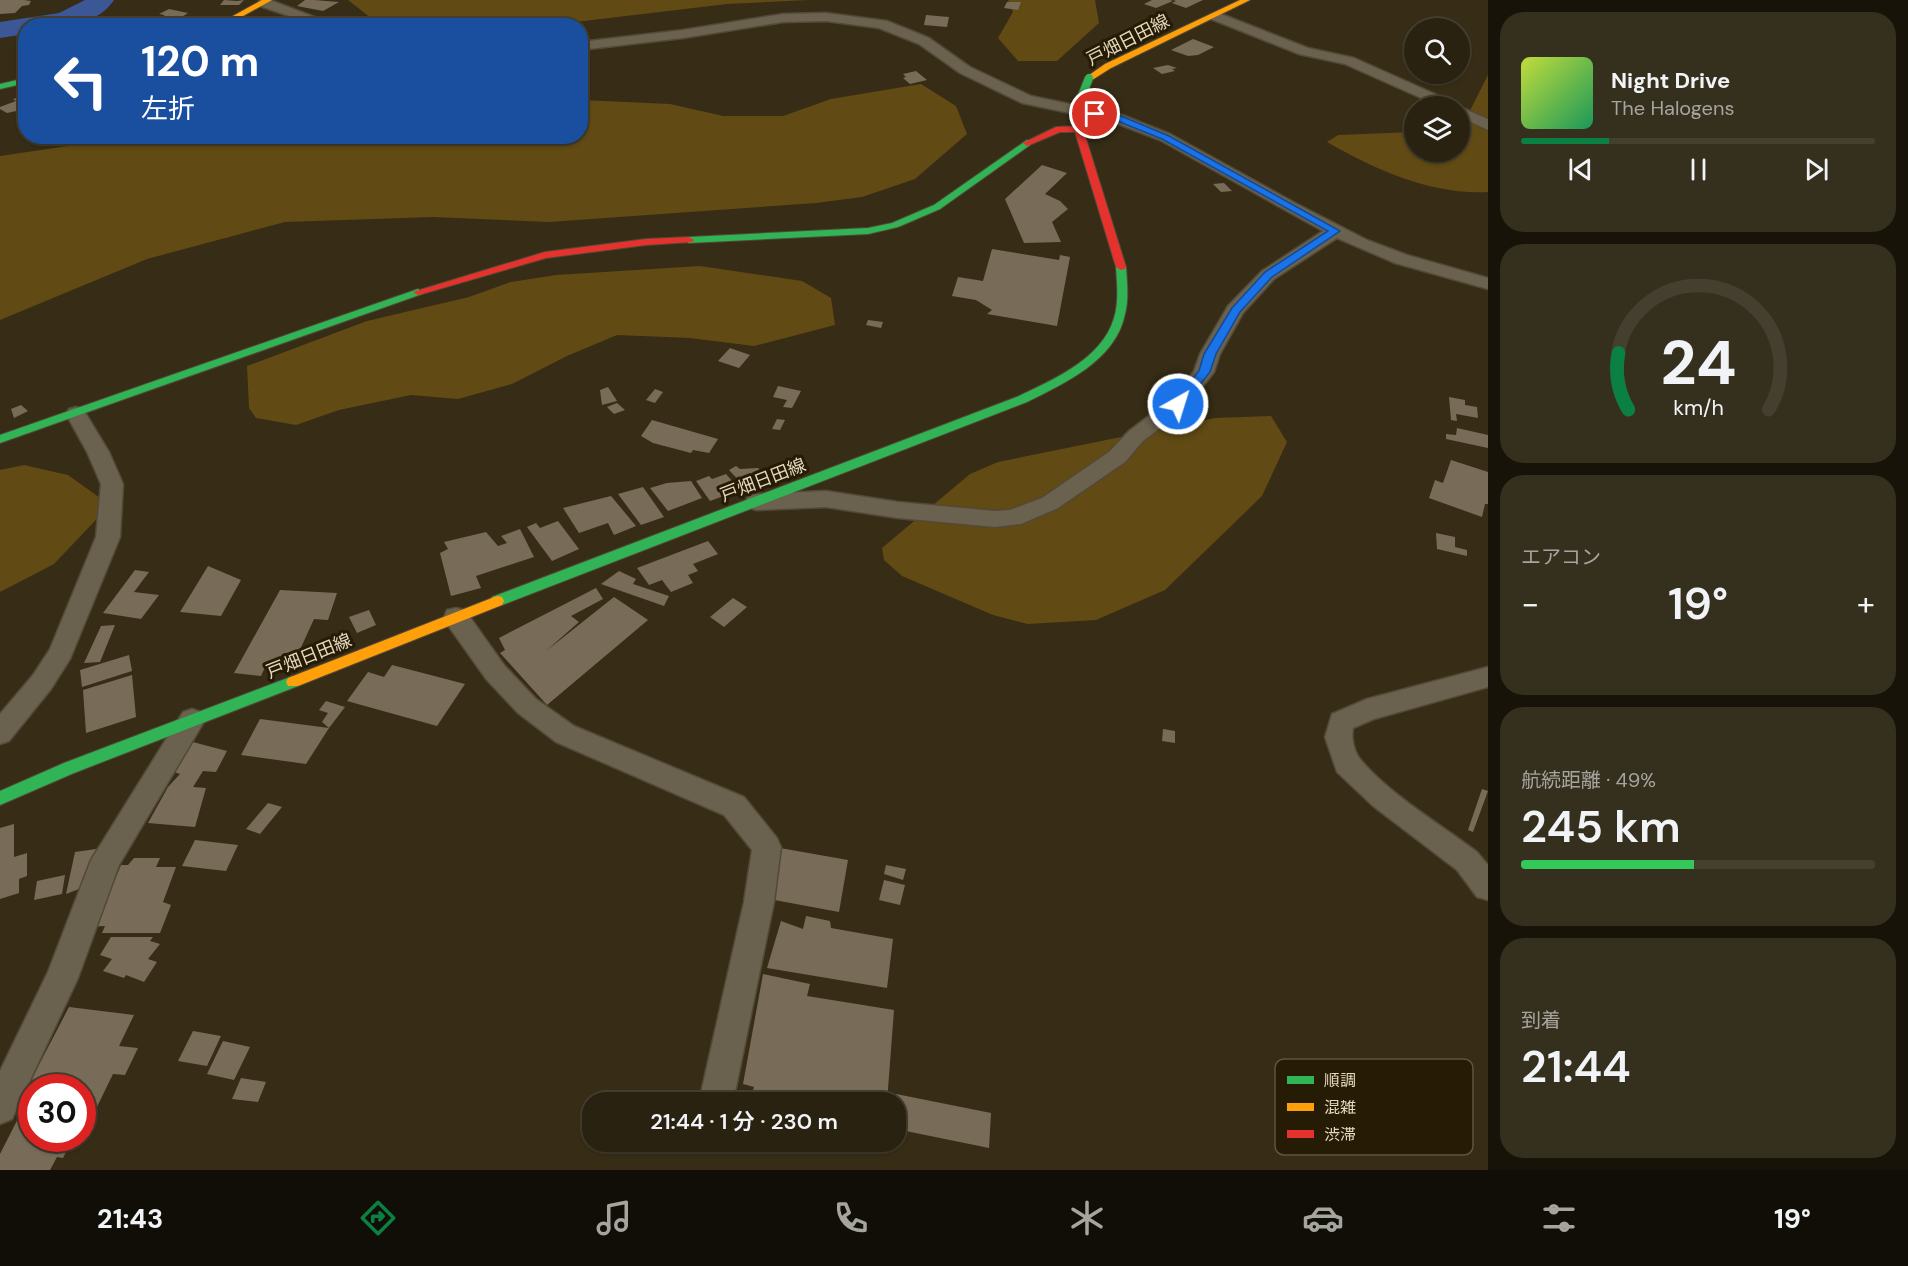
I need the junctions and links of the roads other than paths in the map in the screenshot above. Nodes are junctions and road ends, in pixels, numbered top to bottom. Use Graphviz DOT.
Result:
graph roads {
  1 [pos="1246,0"];
  2 [pos="266,2"];
  3 [pos="1216,16"];
  4 [pos="234,18"];
  5 [pos="310,18"];
  6 [pos="588,45"];
  7 [pos="18,82"];
  8 [pos="0,87"];
  9 [pos="1428,96"];
  10 [pos="1470,117"];
  11 [pos="1488,126"];
  12 [pos="1079,129"];
  13 [pos="1335,231"];
  14 [pos="1488,284"];
  15 [pos="76,414"];
  16 [pos="0,439"];
  17 [pos="756,502"];
  18 [pos="456,617"];
  19 [pos="1488,677"];
  20 [pos="192,720"];
  21 [pos="0,733"];
  22 [pos="0,798"];
  23 [pos="1488,887"];
  24 [pos="718,1092"];
  25 [pos="0,1107"];
  1 -- 3 [label="main road, 戸畑日田線"];
  2 -- 4 [label="main road"];
  2 -- 5 [label="street"];
  3 -- 9 [label="street"];
  3 -- 12 [label="main road, 戸畑日田線, bridge"];
  6 -- 13 [label="street"];
  7 -- 8 [label="main road"];
  10 -- 11 [label="street"];
  12 -- 15 [label="main road"];
  12 -- 17 [label="main road, 戸畑日田線"];
  13 -- 14 [label="street"];
  13 -- 17 [label="street"];
  15 -- 16 [label="main road"];
  15 -- 21 [label="street"];
  17 -- 18 [label="main road, 戸畑日田線"];
  18 -- 20 [label="main road, 戸畑日田線"];
  18 -- 24 [label="street"];
  19 -- 23 [label="street"];
  20 -- 22 [label="main road, 戸畑日田線"];
  20 -- 25 [label="street"];
}
